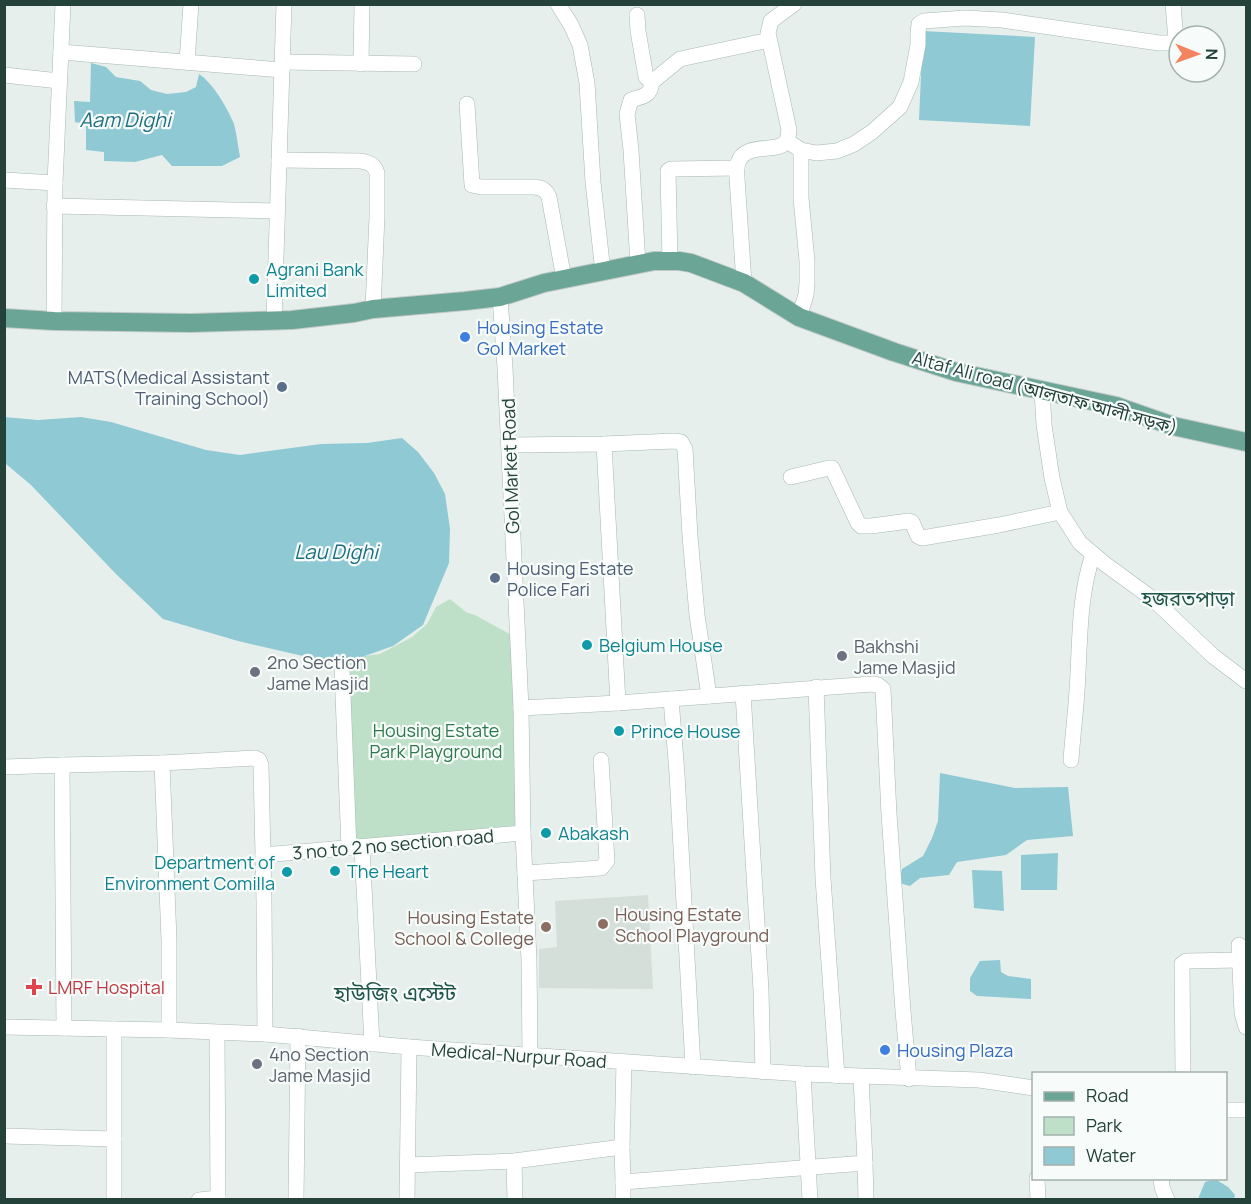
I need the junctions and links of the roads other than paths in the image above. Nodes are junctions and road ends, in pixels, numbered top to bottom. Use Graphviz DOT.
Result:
graph roads {
  1 [pos="63,4"];
  2 [pos="191,4"];
  3 [pos="284,4"];
  4 [pos="362,4"];
  5 [pos="558,4"];
  6 [pos="795,4"];
  7 [pos="1173,4"];
  8 [pos="637,15"];
  9 [pos="769,40"];
  10 [pos="61,52"];
  11 [pos="187,62"];
  12 [pos="361,64"];
  13 [pos="414,64"];
  14 [pos="282,66"];
  15 [pos="4,75"];
  16 [pos="60,81"];
  17 [pos="652,82"];
  18 [pos="467,104"];
  19 [pos="787,141"];
  20 [pos="801,150"];
  21 [pos="279,160"];
  22 [pos="737,168"];
  23 [pos="4,180"];
  24 [pos="55,183"];
  25 [pos="54,206"];
  26 [pos="277,211"];
  27 [pos="670,261"];
  28 [pos="638,264"];
  29 [pos="603,272"];
  30 [pos="564,279"];
  31 [pos="744,283"];
  32 [pos="500,297"];
  33 [pos="373,309"];
  34 [pos="799,317"];
  35 [pos="4,318"];
  36 [pos="274,320"];
  37 [pos="54,321"];
  38 [pos="1042,390"];
  39 [pos="1246,442"];
  40 [pos="604,444"];
  41 [pos="509,445"];
  42 [pos="791,477"];
  43 [pos="1060,512"];
  44 [pos="1094,554"];
  45 [pos="342,670"];
  46 [pos="1246,681"];
  47 [pos="816,687"];
  48 [pos="743,693"];
  49 [pos="709,696"];
  50 [pos="671,699"];
  51 [pos="618,704"];
  52 [pos="521,708"];
  53 [pos="601,760"];
  54 [pos="1071,760"];
  55 [pos="162,763"];
  56 [pos="62,765"];
  57 [pos="4,767"];
  58 [pos="523,833"];
  59 [pos="356,847"];
  60 [pos="262,855"];
  61 [pos="525,873"];
  62 [pos="4,1027"];
  63 [pos="1246,1027"];
  64 [pos="64,1028"];
  65 [pos="114,1029"];
  66 [pos="169,1030"];
  67 [pos="217,1033"];
  68 [pos="265,1034"];
  69 [pos="297,1036"];
  70 [pos="372,1044"];
  71 [pos="409,1047"];
  72 [pos="530,1055"];
  73 [pos="624,1062"];
  74 [pos="693,1067"];
  75 [pos="763,1071"];
  76 [pos="1183,1072"];
  77 [pos="803,1074"];
  78 [pos="837,1076"];
  79 [pos="861,1077"];
  80 [pos="909,1079"];
  81 [pos="1032,1088"];
  82 [pos="1227,1110"];
  83 [pos="1246,1110"];
  84 [pos="4,1136"];
  85 [pos="114,1139"];
  86 [pos="622,1147"];
  87 [pos="514,1161"];
  88 [pos="865,1163"];
  89 [pos="408,1165"];
  90 [pos="808,1167"];
  91 [pos="1037,1180"];
  92 [pos="1161,1180"];
  93 [pos="623,1182"];
  94 [pos="218,1199"];
  95 [pos="114,1200"];
  96 [pos="199,1200"];
  97 [pos="296,1200"];
  98 [pos="407,1200"];
  99 [pos="515,1200"];
  100 [pos="623,1200"];
  101 [pos="810,1200"];
  102 [pos="866,1200"];
  103 [pos="1038,1200"];
  104 [pos="1167,1200"];
  1 -- 10 [label="street"];
  2 -- 11 [label="street"];
  3 -- 14 [label="street"];
  4 -- 12 [label="street"];
  5 -- 29 [label="street"];
  6 -- 9 [label="street"];
  7 -- 20 [label="street"];
  8 -- 17 [label="street"];
  9 -- 17 [label="street"];
  9 -- 19 [label="street"];
  10 -- 11 [label="street"];
  10 -- 16 [label="street"];
  11 -- 14 [label="street"];
  12 -- 13 [label="street"];
  12 -- 14 [label="street"];
  14 -- 21 [label="street"];
  15 -- 16 [label="street"];
  16 -- 24 [label="street"];
  17 -- 28 [label="street"];
  18 -- 30 [label="street"];
  19 -- 20 [label="street"];
  19 -- 22 [label="street"];
  20 -- 34 [label="street"];
  21 -- 26 [label="street"];
  21 -- 33 [label="street"];
  22 -- 27 [label="street"];
  22 -- 31 [label="street"];
  23 -- 24 [label="street"];
  24 -- 25 [label="street"];
  25 -- 26 [label="street"];
  25 -- 37 [label="street"];
  26 -- 36 [label="street"];
  27 -- 28 [label="main road, Altaf Ali road (আলতাফ আলী সড়ক)"];
  27 -- 31 [label="main road, Altaf Ali road (আলতাফ আলী সড়ক)"];
  28 -- 29 [label="main road, Altaf Ali road (আলতাফ আলী সড়ক)"];
  29 -- 30 [label="main road, Altaf Ali road (আলতাফ আলী সড়ক)"];
  30 -- 32 [label="main road, Altaf Ali road (আলতাফ আলী সড়ক)"];
  31 -- 34 [label="main road, Altaf Ali road (আলতাফ আলী সড়ক)"];
  32 -- 33 [label="main road, Altaf Ali road (আলতাফ আলী সড়ক)"];
  32 -- 41 [label="street, Gol Market Road"];
  33 -- 36 [label="main road, Altaf Ali road (আলতাফ আলী সড়ক)"];
  34 -- 38 [label="main road, Altaf Ali road (আলতাফ আলী সড়ক)"];
  35 -- 37 [label="main road, Altaf Ali road (আলতাফ আলী সড়ক)"];
  36 -- 37 [label="main road, Altaf Ali road (আলতাফ আলী সড়ক)"];
  38 -- 39 [label="main road, Altaf Ali road (আলতাফ আলী সড়ক)"];
  38 -- 43 [label="street"];
  40 -- 41 [label="street"];
  40 -- 49 [label="street"];
  40 -- 51 [label="street"];
  41 -- 52 [label="street, Gol Market Road"];
  42 -- 43 [label="street"];
  43 -- 44 [label="street"];
  44 -- 46 [label="street"];
  44 -- 54 [label="street"];
  45 -- 59 [label="street"];
  47 -- 48 [label="street"];
  47 -- 78 [label="street"];
  47 -- 80 [label="street"];
  48 -- 49 [label="street"];
  48 -- 75 [label="street"];
  49 -- 50 [label="street"];
  50 -- 51 [label="street"];
  50 -- 74 [label="street"];
  51 -- 52 [label="street"];
  52 -- 58 [label="street, Gol Market Road"];
  53 -- 61 [label="street"];
  55 -- 56 [label="street"];
  55 -- 60 [label="street"];
  55 -- 66 [label="street"];
  56 -- 57 [label="street"];
  56 -- 64 [label="street"];
  58 -- 59 [label="street, 3 no to 2 no section road"];
  58 -- 61 [label="street, Gol Market Road"];
  59 -- 60 [label="street, 3 no to 2 no section road"];
  59 -- 70 [label="street"];
  60 -- 68 [label="street"];
  61 -- 72 [label="street, Gol Market Road"];
  62 -- 64 [label="street, Medical-Nurpur Road"];
  63 -- 76 [label="street"];
  64 -- 65 [label="street, Medical-Nurpur Road"];
  65 -- 66 [label="street, Medical-Nurpur Road"];
  65 -- 85 [label="street"];
  66 -- 67 [label="street, Medical-Nurpur Road"];
  67 -- 68 [label="street, Medical-Nurpur Road"];
  67 -- 94 [label="street"];
  68 -- 69 [label="street, Medical-Nurpur Road"];
  69 -- 70 [label="street, Medical-Nurpur Road"];
  69 -- 97 [label="street"];
  70 -- 71 [label="street, Medical-Nurpur Road"];
  71 -- 72 [label="street, Medical-Nurpur Road"];
  71 -- 89 [label="street"];
  72 -- 73 [label="street, Medical-Nurpur Road"];
  73 -- 74 [label="street, Medical-Nurpur Road"];
  73 -- 86 [label="street"];
  74 -- 75 [label="street, Medical-Nurpur Road"];
  75 -- 77 [label="street, Medical-Nurpur Road"];
  77 -- 78 [label="street, Medical-Nurpur Road"];
  77 -- 90 [label="street"];
  78 -- 79 [label="street, Medical-Nurpur Road"];
  79 -- 80 [label="street, Medical-Nurpur Road"];
  79 -- 88 [label="street"];
  80 -- 81 [label="street, Medical-Nurpur Road"];
  82 -- 83 [label="street"];
  84 -- 85 [label="street"];
  85 -- 95 [label="street"];
  86 -- 87 [label="street"];
  86 -- 93 [label="street"];
  87 -- 89 [label="street"];
  87 -- 99 [label="street"];
  88 -- 90 [label="street"];
  88 -- 102 [label="street"];
  89 -- 98 [label="street"];
  90 -- 93 [label="street"];
  90 -- 101 [label="street"];
  91 -- 103 [label="street"];
  92 -- 104 [label="street"];
  93 -- 100 [label="street"];
  94 -- 96 [label="street"];
}
